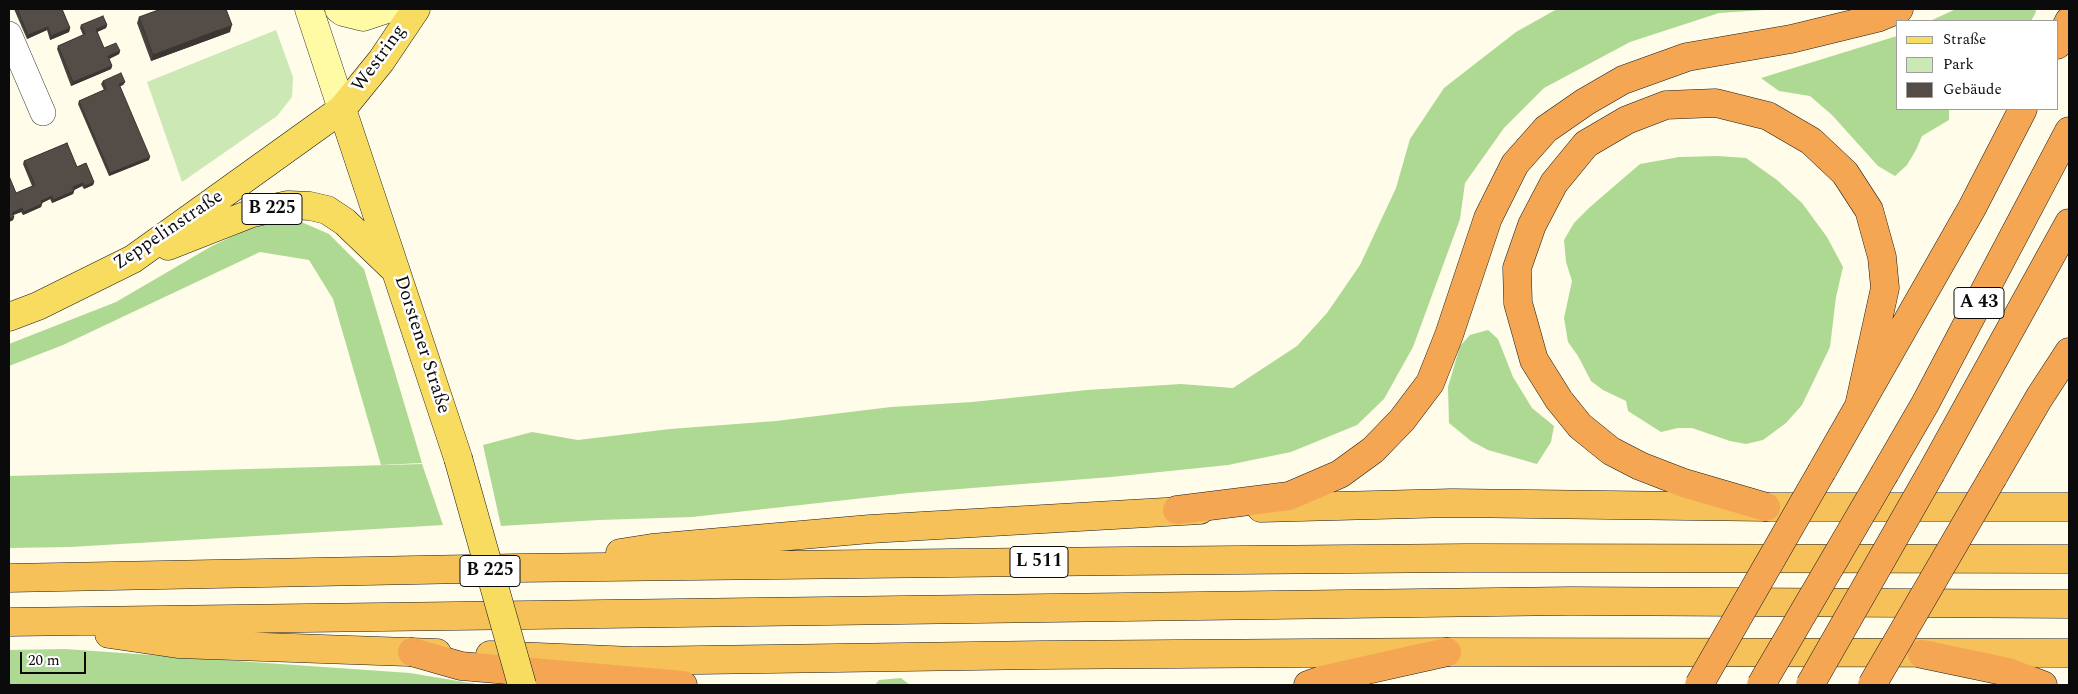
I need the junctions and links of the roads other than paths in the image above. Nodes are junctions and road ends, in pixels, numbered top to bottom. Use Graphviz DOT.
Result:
graph roads {
  1 [pos="309,9"];
  2 [pos="339,9"];
  3 [pos="387,9"];
  4 [pos="416,9"];
  5 [pos="1899,9"];
  6 [pos="2069,21"];
  7 [pos="9,34"];
  8 [pos="2058,43"];
  9 [pos="342,109"];
  10 [pos="2023,110"];
  11 [pos="43,113"];
  12 [pos="2069,131"];
  13 [pos="2069,223"];
  14 [pos="132,259"];
  15 [pos="396,271"];
  16 [pos="9,316"];
  17 [pos="2069,338"];
  18 [pos="2069,352"];
  19 [pos="2039,398"];
  20 [pos="1859,406"];
  21 [pos="1766,507"];
  22 [pos="2069,507"];
  23 [pos="1178,510"];
  24 [pos="2069,559"];
  25 [pos="522,568"];
  26 [pos="9,578"];
  27 [pos="2069,604"];
  28 [pos="21,622"];
  29 [pos="412,652"];
  30 [pos="1447,652"];
  31 [pos="1922,654"];
  32 [pos="2069,654"];
  33 [pos="522,685"];
  34 [pos="683,685"];
  35 [pos="1308,685"];
  36 [pos="1698,685"];
  37 [pos="1762,685"];
  38 [pos="1810,685"];
  39 [pos="1872,685"];
  40 [pos="2043,685"];
  1 -- 9 [label="main road, Dorstener Straße"];
  2 -- 3 [label="main road"];
  4 -- 9 [label="main road, Westring"];
  5 -- 23 [label="highway"];
  6 -- 8 [label="highway"];
  7 -- 11 [label="street"];
  9 -- 14 [label="main road, Zeppelinstraße"];
  9 -- 15 [label="main road, Dorstener Straße / B 225"];
  10 -- 20 [label="highway"];
  12 -- 37 [label="highway, A 43, bridge"];
  13 -- 38 [label="highway, A 43, bridge"];
  14 -- 15 [label="main road, B 225"];
  14 -- 16 [label="main road, Zeppelinstraße"];
  15 -- 33 [label="main road, Dorstener Straße / B 225, bridge"];
  17 -- 19 [label="highway"];
  18 -- 19 [label="highway"];
  19 -- 39 [label="highway, bridge"];
  20 -- 21 [label="highway"];
  20 -- 36 [label="highway, bridge"];
  21 -- 22 [label="highway"];
  21 -- 23 [label="highway"];
  23 -- 25 [label="highway"];
  24 -- 25 [label="highway, L 511"];
  25 -- 26 [label="highway, L 511"];
  27 -- 28 [label="highway"];
  28 -- 29 [label="highway"];
  29 -- 30 [label="highway"];
  29 -- 34 [label="highway"];
  30 -- 31 [label="highway"];
  30 -- 35 [label="highway"];
  31 -- 32 [label="highway"];
  31 -- 40 [label="highway"];
}
